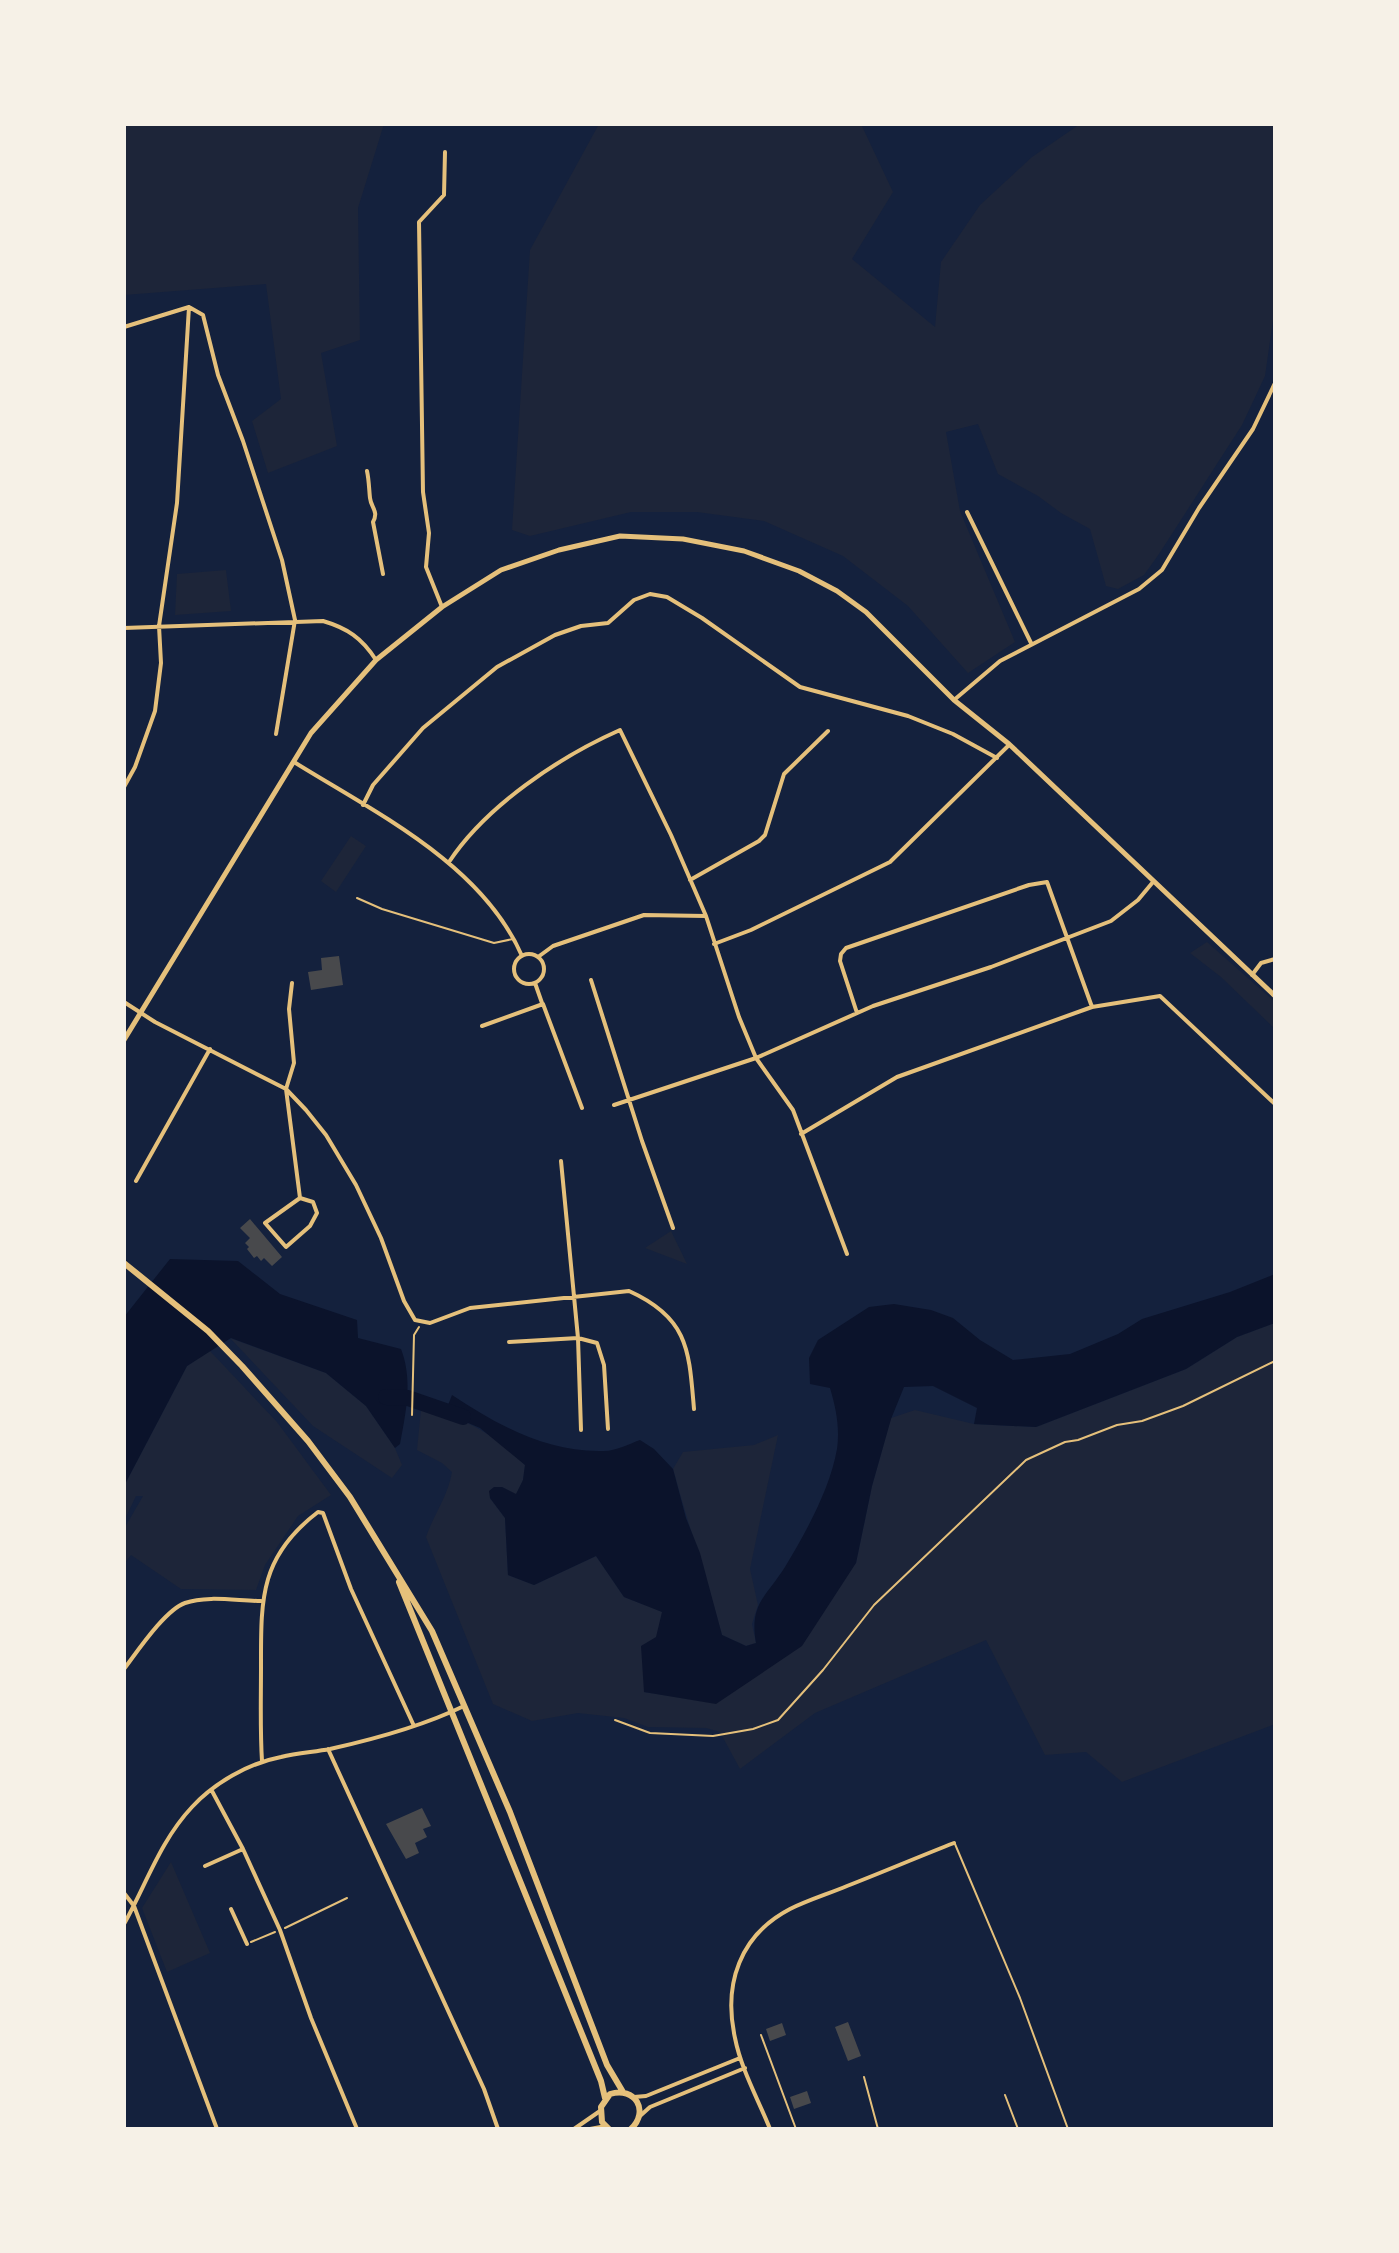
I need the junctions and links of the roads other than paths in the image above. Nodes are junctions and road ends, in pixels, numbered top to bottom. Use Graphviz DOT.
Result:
graph roads {
  1 [pos="445,152"];
  2 [pos="189,307"];
  3 [pos="124,327"];
  4 [pos="1275,383"];
  5 [pos="367,471"];
  6 [pos="967,512"];
  7 [pos="383,574"];
  8 [pos="442,607"];
  9 [pos="295,620"];
  10 [pos="159,626"];
  11 [pos="124,628"];
  12 [pos="1031,643"];
  13 [pos="376,660"];
  14 [pos="954,700"];
  15 [pos="828,731"];
  16 [pos="276,734"];
  17 [pos="1009,744"];
  18 [pos="997,758"];
  19 [pos="292,760"];
  20 [pos="124,787"];
  21 [pos="363,805"];
  22 [pos="449,862"];
  23 [pos="690,880"];
  24 [pos="1153,882"];
  25 [pos="357,898"];
  26 [pos="706,916"];
  27 [pos="514,938"];
  28 [pos="1069,938"];
  29 [pos="714,944"];
  30 [pos="522,956"];
  31 [pos="538,957"];
  32 [pos="1275,959"];
  33 [pos="1251,976"];
  34 [pos="591,980"];
  35 [pos="292,983"];
  36 [pos="535,983"];
  37 [pos="1275,996"];
  38 [pos="124,1002"];
  39 [pos="543,1004"];
  40 [pos="1092,1007"];
  41 [pos="141,1013"];
  42 [pos="857,1013"];
  43 [pos="482,1026"];
  44 [pos="124,1040"];
  45 [pos="210,1049"];
  46 [pos="756,1058"];
  47 [pos="286,1089"];
  48 [pos="628,1100"];
  49 [pos="1275,1104"];
  50 [pos="614,1105"];
  51 [pos="582,1108"];
  52 [pos="801,1135"];
  53 [pos="561,1161"];
  54 [pos="136,1181"];
  55 [pos="300,1198"];
  56 [pos="673,1228"];
  57 [pos="847,1254"];
  58 [pos="124,1263"];
  59 [pos="573,1296"];
  60 [pos="578,1338"];
  61 [pos="509,1342"];
  62 [pos="694,1409"];
  63 [pos="608,1429"];
  64 [pos="581,1430"];
  65 [pos="391,1563"];
  66 [pos="261,1601"];
  67 [pos="124,1669"];
  68 [pos="464,1706"];
  69 [pos="452,1712"];
  70 [pos="414,1726"];
  71 [pos="328,1749"];
  72 [pos="262,1761"];
  73 [pos="212,1791"];
  74 [pos="954,1843"];
  75 [pos="243,1849"];
  76 [pos="205,1866"];
  77 [pos="124,1893"];
  78 [pos="134,1906"];
  79 [pos="231,1909"];
  80 [pos="124,1924"];
  81 [pos="247,1944"];
  82 [pos="761,2035"];
  83 [pos="740,2058"];
  84 [pos="745,2068"];
  85 [pos="864,2077"];
  86 [pos="623,2092"];
  87 [pos="1005,2095"];
  88 [pos="634,2097"];
  89 [pos="605,2098"];
  90 [pos="600,2111"];
  91 [pos="640,2116"];
  92 [pos="608,2128"];
  93 [pos="634,2128"];
  94 [pos="217,2129"];
  95 [pos="357,2129"];
  96 [pos="498,2129"];
  97 [pos="574,2129"];
  98 [pos="590,2129"];
  99 [pos="770,2129"];
  100 [pos="796,2129"];
  101 [pos="878,2129"];
  102 [pos="1018,2129"];
  103 [pos="1068,2129"];
  1 -- 8 [label="street"];
  2 -- 3 [label="street"];
  2 -- 9 [label="street"];
  2 -- 10 [label="street"];
  4 -- 12 [label="street"];
  5 -- 7 [label="street"];
  6 -- 12 [label="street"];
  8 -- 13 [label="street"];
  8 -- 14 [label="street"];
  9 -- 10 [label="street"];
  9 -- 13 [label="street"];
  9 -- 16 [label="street"];
  10 -- 11 [label="street"];
  10 -- 20 [label="street"];
  12 -- 14 [label="street"];
  13 -- 19 [label="street"];
  14 -- 17 [label="street"];
  15 -- 23 [label="street"];
  17 -- 18 [label="street"];
  17 -- 24 [label="street"];
  18 -- 21 [label="street"];
  18 -- 29 [label="street"];
  19 -- 21 [label="street"];
  19 -- 41 [label="street"];
  21 -- 22 [label="street"];
  22 -- 23 [label="street"];
  22 -- 27 [label="street"];
  23 -- 26 [label="street"];
  24 -- 28 [label="street"];
  24 -- 33 [label="street"];
  25 -- 27 [label="lane"];
  26 -- 29 [label="street"];
  26 -- 31 [label="street"];
  27 -- 30 [label="street"];
  28 -- 40 [label="street"];
  28 -- 42 [label="street"];
  28 -- 42 [label="street"];
  29 -- 46 [label="street"];
  30 -- 31 [label="street"];
  30 -- 36 [label="street"];
  31 -- 36 [label="street"];
  32 -- 33 [label="street"];
  33 -- 37 [label="street"];
  34 -- 48 [label="street"];
  35 -- 47 [label="street"];
  36 -- 39 [label="street"];
  38 -- 41 [label="street"];
  39 -- 43 [label="street"];
  39 -- 51 [label="street"];
  40 -- 49 [label="street"];
  40 -- 52 [label="street"];
  41 -- 44 [label="street"];
  41 -- 45 [label="street"];
  42 -- 46 [label="street"];
  45 -- 47 [label="street"];
  45 -- 54 [label="street"];
  46 -- 48 [label="street"];
  46 -- 52 [label="street"];
  47 -- 55 [label="street"];
  47 -- 59 [label="street"];
  48 -- 50 [label="street"];
  48 -- 56 [label="street"];
  52 -- 57 [label="street"];
  53 -- 59 [label="street"];
  55 -- 55 [label="street"];
  58 -- 65 [label="main road"];
  59 -- 60 [label="street"];
  59 -- 62 [label="street"];
  60 -- 61 [label="street"];
  60 -- 63 [label="street"];
  60 -- 64 [label="street"];
  65 -- 68 [label="main road"];
  65 -- 69 [label="main road"];
  66 -- 67 [label="street"];
  66 -- 70 [label="street"];
  66 -- 72 [label="street"];
  68 -- 69 [label="street"];
  68 -- 86 [label="main road"];
  69 -- 70 [label="street"];
  69 -- 89 [label="main road"];
  70 -- 71 [label="street"];
  71 -- 72 [label="street"];
  71 -- 96 [label="street"];
  72 -- 73 [label="street"];
  73 -- 75 [label="street"];
  73 -- 78 [label="street"];
  74 -- 83 [label="street"];
  74 -- 103 [label="lane"];
  75 -- 76 [label="street"];
  75 -- 95 [label="street"];
  77 -- 78 [label="street"];
  78 -- 80 [label="street"];
  78 -- 94 [label="street"];
  79 -- 81 [label="street"];
  82 -- 100 [label="lane"];
  83 -- 84 [label="street"];
  83 -- 88 [label="street"];
  84 -- 91 [label="street"];
  84 -- 99 [label="street"];
  85 -- 101 [label="lane"];
  86 -- 88 [label="main road"];
  86 -- 89 [label="main road"];
  87 -- 102 [label="lane"];
  88 -- 91 [label="main road"];
  89 -- 90 [label="main road"];
  90 -- 92 [label="main road"];
  90 -- 97 [label="street"];
  91 -- 93 [label="main road"];
  92 -- 98 [label="street"];
}
